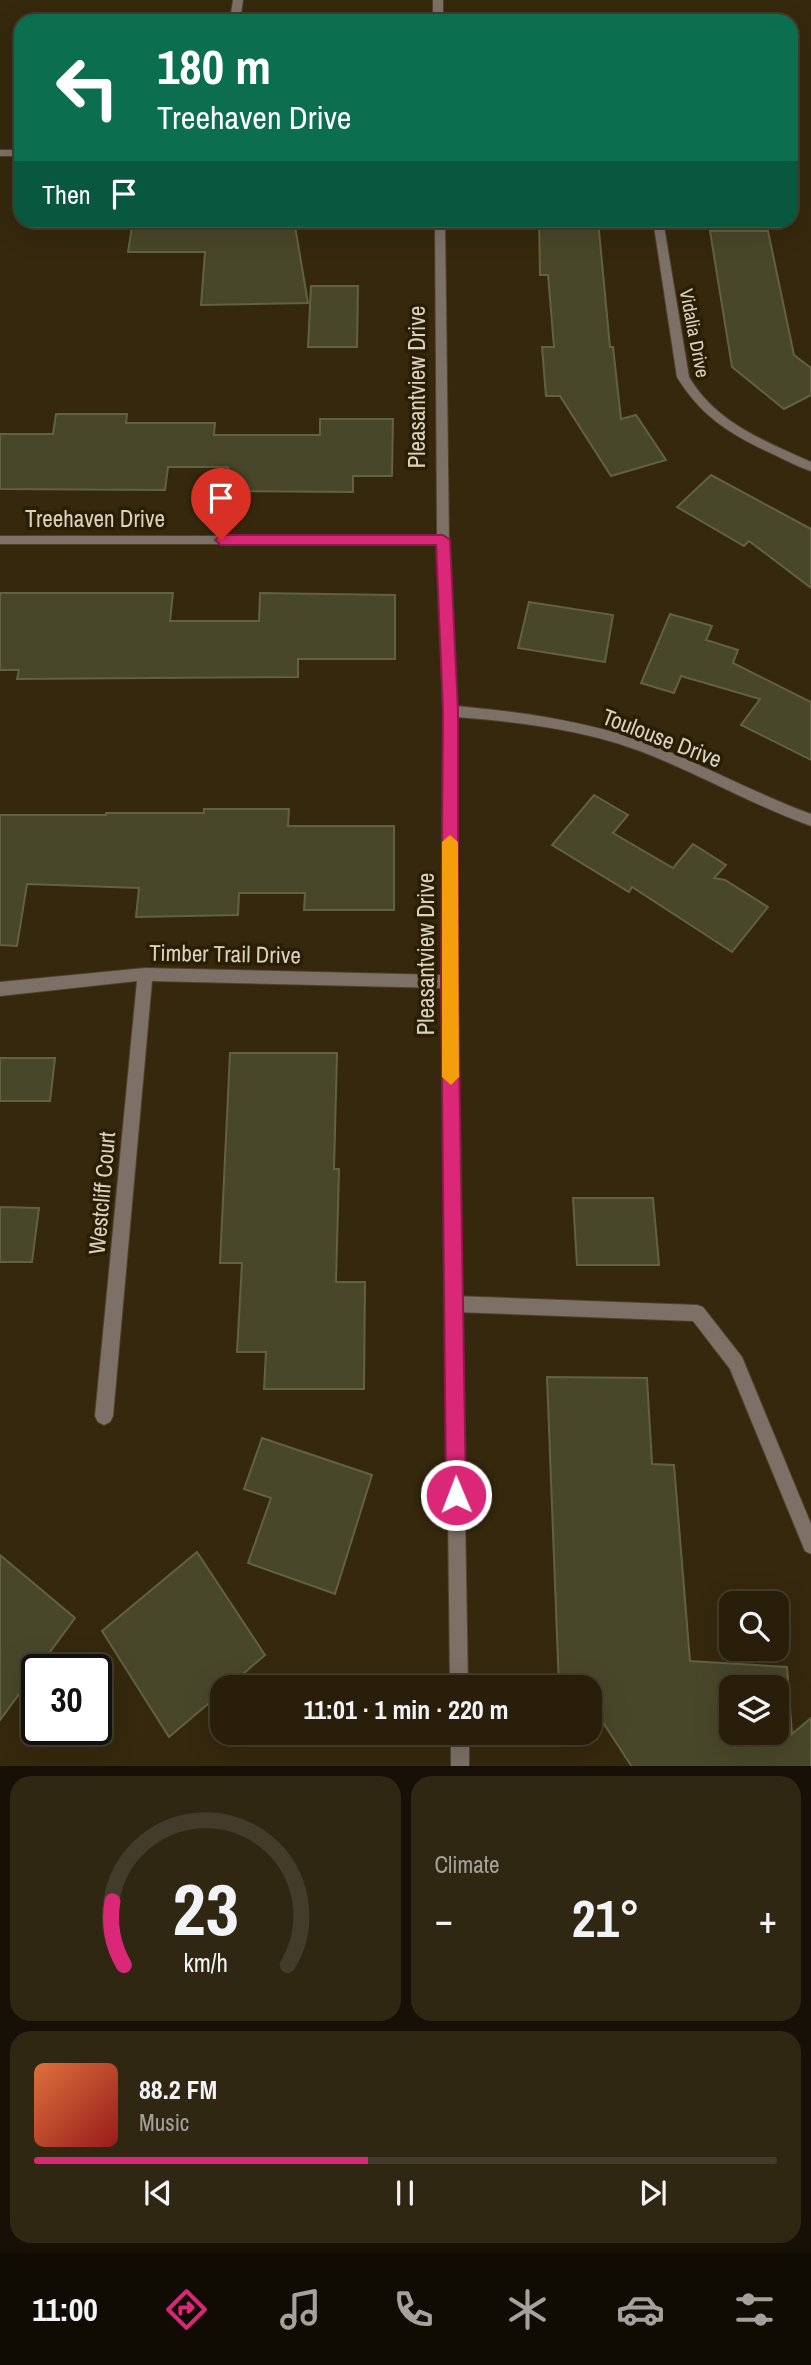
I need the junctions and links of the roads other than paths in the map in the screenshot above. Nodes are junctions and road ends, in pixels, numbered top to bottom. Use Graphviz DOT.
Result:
graph roads {
  1 [pos="440,228"];
  2 [pos="659,228"];
  3 [pos="811,467"];
  4 [pos="0,540"];
  5 [pos="443,540"];
  6 [pos="450,711"];
  7 [pos="811,820"];
  8 [pos="145,974"];
  9 [pos="449,982"];
  10 [pos="0,989"];
  11 [pos="454,1304"];
  12 [pos="104,1416"];
  13 [pos="811,1545"];
  14 [pos="459,1675"];
  15 [pos="460,1745"];
  16 [pos="460,1766"];
  1 -- 5 [label="street, Pleasantview Drive"];
  2 -- 3 [label="street, Vidalia Drive"];
  4 -- 5 [label="street, Treehaven Drive"];
  5 -- 6 [label="street, Pleasantview Drive"];
  6 -- 7 [label="street, Toulouse Drive"];
  6 -- 9 [label="street, Pleasantview Drive"];
  8 -- 9 [label="street, Timber Trail Drive"];
  8 -- 10 [label="street, Timber Trail Drive"];
  8 -- 12 [label="street, Westcliff Court"];
  9 -- 11 [label="street, Pleasantview Drive"];
  11 -- 13 [label="street"];
  11 -- 14 [label="street, Pleasantview Drive"];
  15 -- 16 [label="street"];
}
